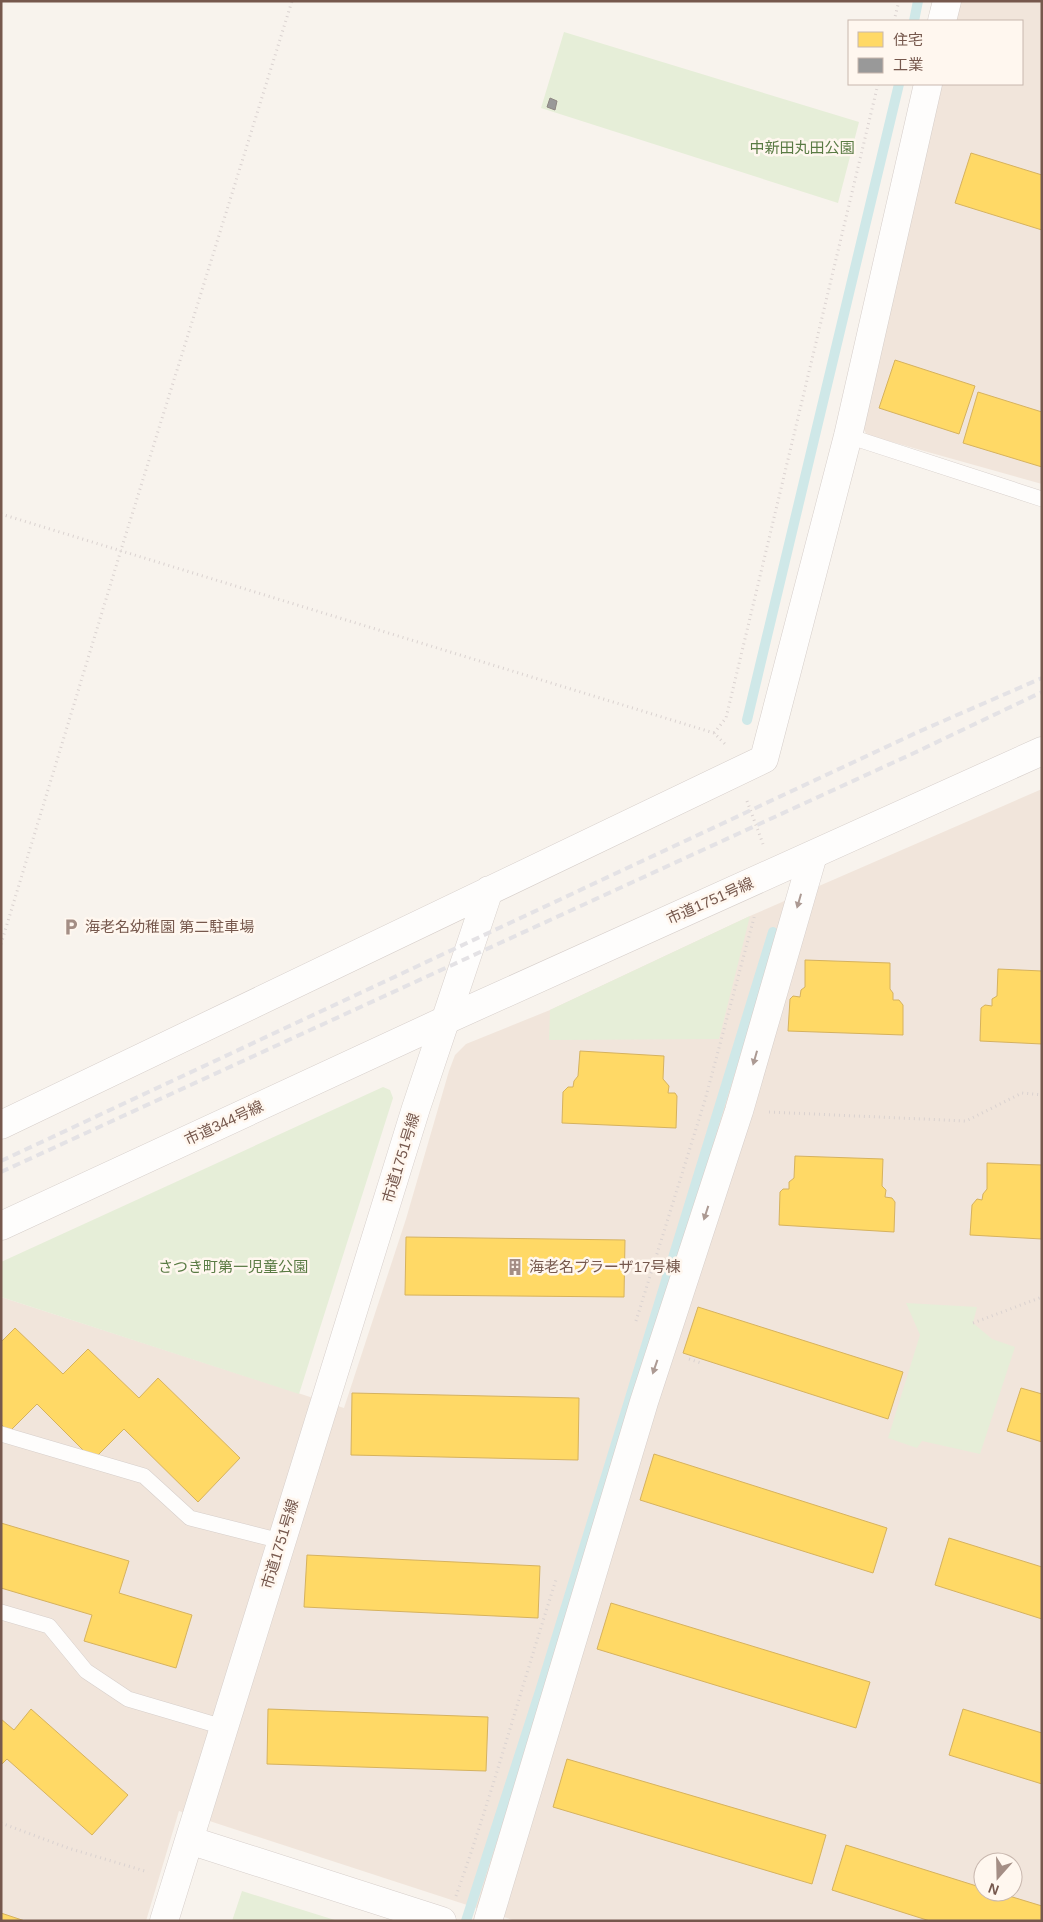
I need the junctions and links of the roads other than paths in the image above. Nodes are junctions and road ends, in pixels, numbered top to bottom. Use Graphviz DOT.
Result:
graph roads {
  1 [pos="947,1"];
  2 [pos="942,20"];
  3 [pos="928,85"];
  4 [pos="848,436"];
  5 [pos="1042,499"];
  6 [pos="1042,752"];
  7 [pos="813,854"];
  8 [pos="488,890"];
  9 [pos="446,1020"];
  10 [pos="1,1124"];
  11 [pos="1,1226"];
  12 [pos="1,1434"];
  13 [pos="281,1541"];
  14 [pos="1,1612"];
  15 [pos="224,1727"];
  16 [pos="189,1840"];
  17 [pos="164,1921"];
  18 [pos="442,1921"];
  19 [pos="488,1921"];
  1 -- 2 [label="street"];
  3 -- 4 [label="street"];
  4 -- 5 [label="lane"];
  4 -- 8 [label="street"];
  6 -- 7 [label="street, 市道1751号線"];
  7 -- 9 [label="street, 市道1751号線"];
  7 -- 19 [label="street, one-way"];
  8 -- 9 [label="street"];
  8 -- 10 [label="street"];
  9 -- 11 [label="street, 市道344号線"];
  9 -- 13 [label="street, 市道1751号線"];
  12 -- 13 [label="lane"];
  13 -- 15 [label="street, 市道1751号線"];
  14 -- 15 [label="lane"];
  15 -- 16 [label="street, 市道1751号線"];
  16 -- 17 [label="street, 市道1751号線"];
  16 -- 18 [label="street"];
}
